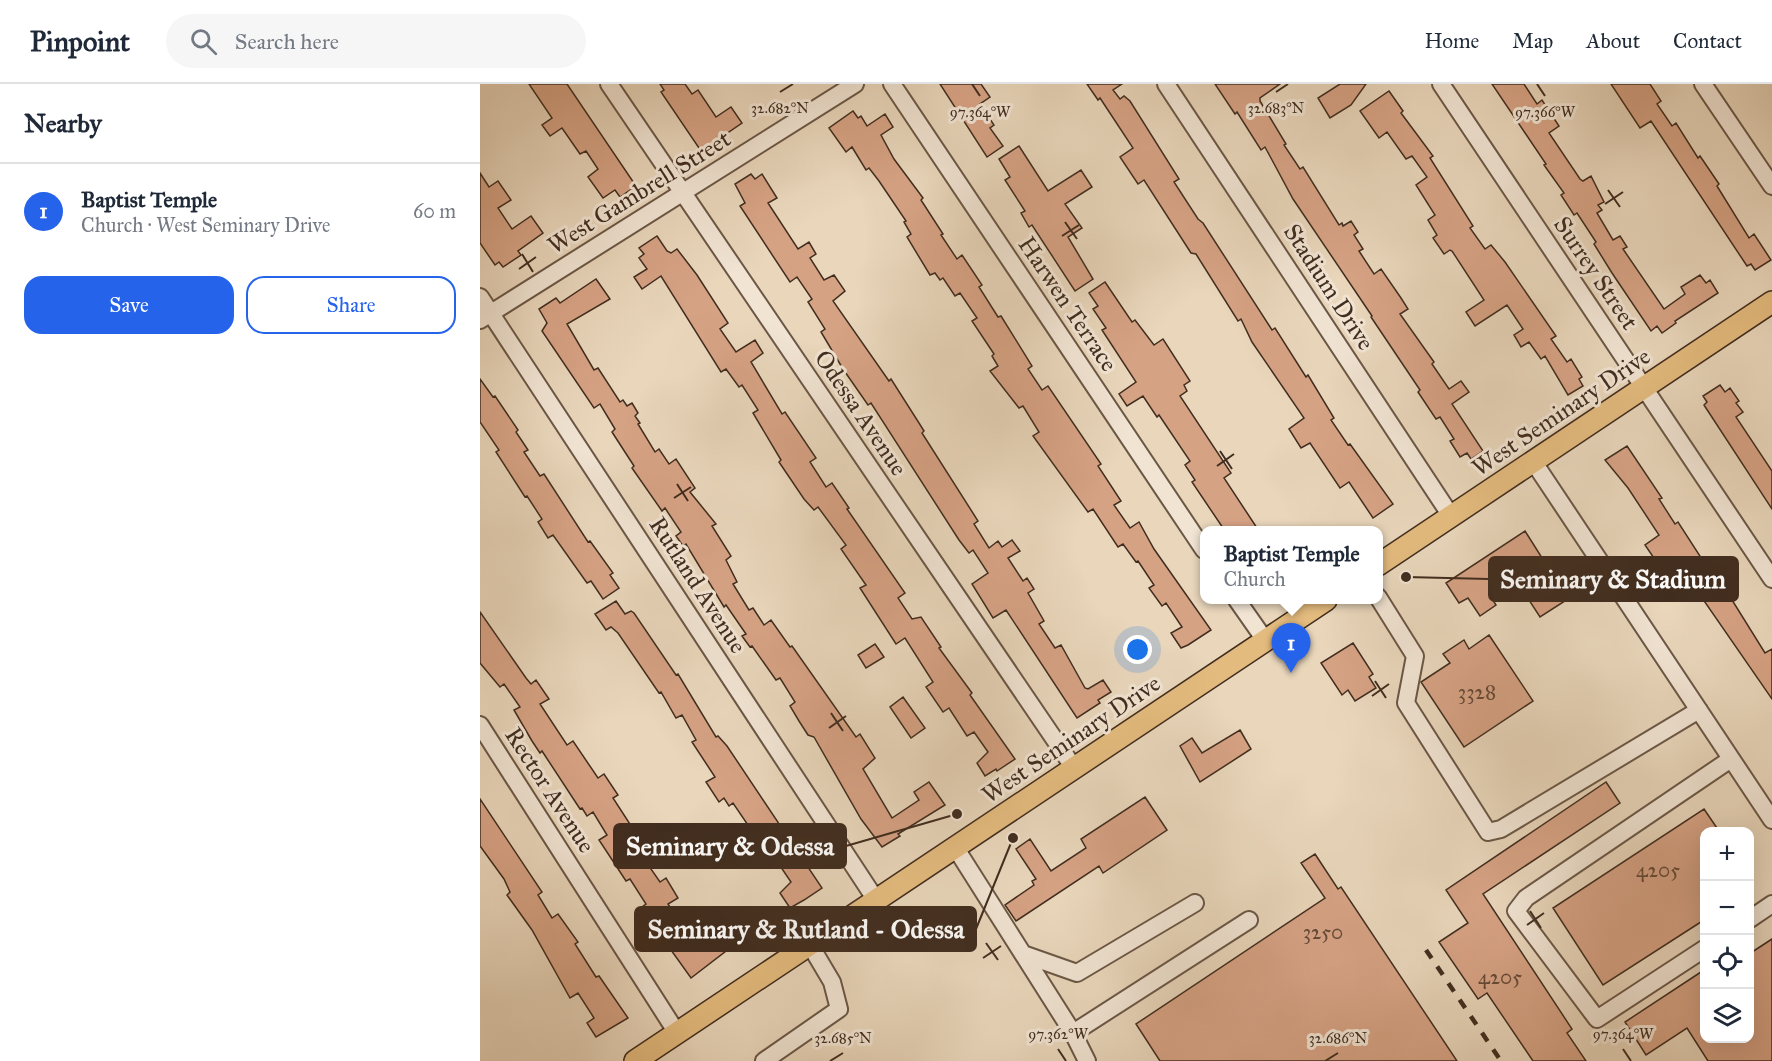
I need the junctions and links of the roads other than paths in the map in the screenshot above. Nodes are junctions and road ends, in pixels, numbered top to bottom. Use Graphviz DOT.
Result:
graph roads {
  1 [pos="609,84"];
  2 [pos="855,84"];
  3 [pos="892,84"];
  4 [pos="1166,84"];
  5 [pos="1441,84"];
  6 [pos="1703,84"];
  7 [pos="1772,186"];
  8 [pos="682,194"];
  9 [pos="480,297"];
  10 [pos="1772,302"];
  11 [pos="485,317"];
  12 [pos="1644,387"];
  13 [pos="1533,461"];
  14 [pos="1452,516"];
  15 [pos="1200,544"];
  16 [pos="1383,562"];
  17 [pos="1772,579"];
  18 [pos="1240,604"];
  19 [pos="1320,604"];
  20 [pos="1382,604"];
  21 [pos="1265,640"];
  22 [pos="1699,710"];
  23 [pos="480,725"];
  24 [pos="1731,759"];
  25 [pos="1074,768"];
  26 [pos="1772,820"];
  27 [pos="955,847"];
  28 [pos="876,900"];
  29 [pos="1195,903"];
  30 [pos="1772,904"];
  31 [pos="1754,916"];
  32 [pos="1249,920"];
  33 [pos="810,945"];
  34 [pos="1700,952"];
  35 [pos="1023,954"];
  36 [pos="677,1033"];
  37 [pos="1073,1033"];
  38 [pos="635,1061"];
  39 [pos="764,1061"];
  40 [pos="1087,1061"];
  1 -- 8 [label="street, Odessa Avenue"];
  2 -- 8 [label="street, West Gambrell Street"];
  3 -- 15 [label="street, Harwen Terrace"];
  4 -- 14 [label="street, Stadium Drive"];
  5 -- 12 [label="street, Surrey Street"];
  6 -- 7 [label="street"];
  8 -- 11 [label="street, West Gambrell Street"];
  8 -- 25 [label="street, Odessa Avenue"];
  9 -- 11 [label="street, Rutland Avenue"];
  10 -- 12 [label="main road, West Seminary Drive"];
  11 -- 28 [label="street, Rutland Avenue"];
  12 -- 13 [label="main road, West Seminary Drive"];
  12 -- 17 [label="street, Surrey Street"];
  13 -- 14 [label="main road, West Seminary Drive"];
  13 -- 22 [label="street"];
  14 -- 16 [label="main road, West Seminary Drive"];
  18 -- 21 [label="street"];
  19 -- 21 [label="main road, West Seminary Drive"];
  20 -- 22 [label="street"];
  21 -- 25 [label="main road, West Seminary Drive"];
  22 -- 24 [label="street"];
  23 -- 36 [label="street, Rector Avenue"];
  24 -- 26 [label="street"];
  24 -- 34 [label="street"];
  25 -- 27 [label="main road, West Seminary Drive"];
  27 -- 28 [label="main road, West Seminary Drive"];
  27 -- 35 [label="street"];
  28 -- 33 [label="main road, West Seminary Drive"];
  29 -- 35 [label="street"];
  30 -- 31 [label="street"];
  32 -- 37 [label="street"];
  33 -- 36 [label="main road, West Seminary Drive"];
  33 -- 39 [label="street"];
  35 -- 37 [label="street"];
  36 -- 38 [label="main road, West Seminary Drive"];
  37 -- 40 [label="street"];
}
